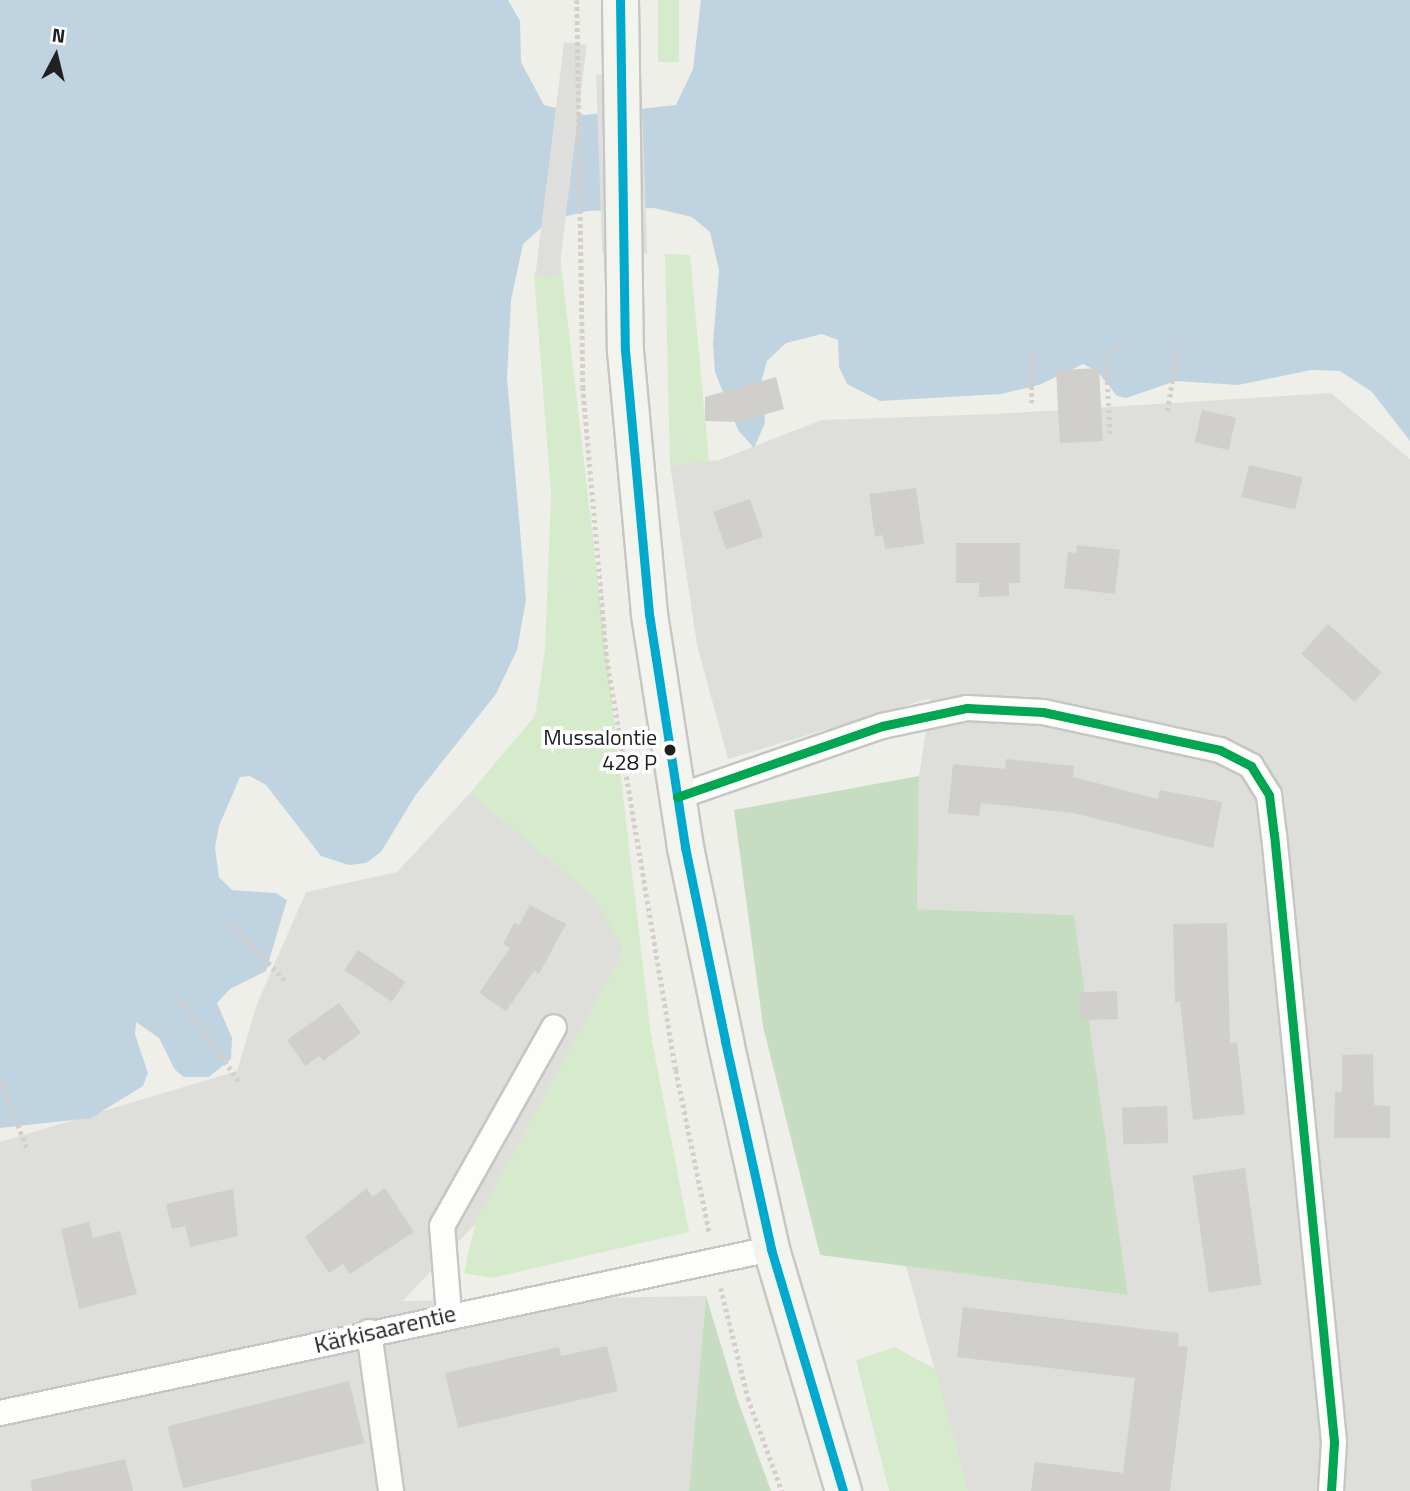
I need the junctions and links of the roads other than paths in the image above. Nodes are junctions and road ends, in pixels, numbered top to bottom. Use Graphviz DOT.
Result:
graph roads {
  1 [pos="621,0"];
  2 [pos="677,797"];
  3 [pos="554,1027"];
  4 [pos="771,1249"];
  5 [pos="449,1314"];
  6 [pos="369,1332"];
  7 [pos="0,1413"];
  8 [pos="391,1491"];
  9 [pos="843,1491"];
  10 [pos="1331,1491"];
  1 -- 2 [label="main road"];
  2 -- 4 [label="main road"];
  2 -- 10 [label="street"];
  3 -- 5 [label="street"];
  4 -- 5 [label="street, Kärkisaarentie"];
  4 -- 9 [label="main road"];
  5 -- 6 [label="street, Kärkisaarentie"];
  6 -- 7 [label="street, Kärkisaarentie"];
  6 -- 8 [label="street"];
}
